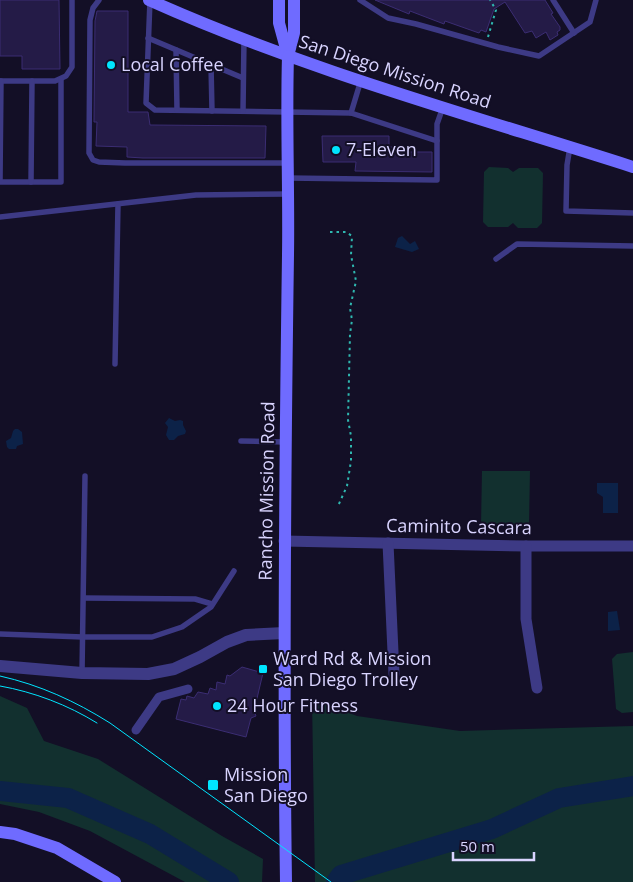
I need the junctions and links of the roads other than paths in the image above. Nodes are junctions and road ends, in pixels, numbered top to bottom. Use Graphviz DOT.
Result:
graph roads {
  1 [pos="72,0"];
  2 [pos="99,0"];
  3 [pos="149,0"];
  4 [pos="279,0"];
  5 [pos="294,0"];
  6 [pos="360,0"];
  7 [pos="553,0"];
  8 [pos="596,0"];
  9 [pos="574,32"];
  10 [pos="148,38"];
  11 [pos="244,39"];
  12 [pos="176,50"];
  13 [pos="288,56"];
  14 [pos="211,65"];
  15 [pos="243,78"];
  16 [pos="61,79"];
  17 [pos="361,80"];
  18 [pos="0,81"];
  19 [pos="32,81"];
  20 [pos="443,107"];
  21 [pos="177,110"];
  22 [pos="212,111"];
  23 [pos="243,111"];
  24 [pos="288,111"];
  25 [pos="351,113"];
  26 [pos="437,140"];
  27 [pos="570,147"];
  28 [pos="288,163"];
  29 [pos="633,167"];
  30 [pos="288,178"];
  31 [pos="31,182"];
  32 [pos="288,194"];
  33 [pos="118,204"];
  34 [pos="633,213"];
  35 [pos="0,217"];
  36 [pos="633,246"];
  37 [pos="496,259"];
  38 [pos="115,364"];
  39 [pos="241,441"];
  40 [pos="285,442"];
  41 [pos="85,476"];
  42 [pos="284,541"];
  43 [pos="388,543"];
  44 [pos="526,546"];
  45 [pos="633,546"];
  46 [pos="234,571"];
  47 [pos="84,598"];
  48 [pos="212,604"];
  49 [pos="284,633"];
  50 [pos="0,634"];
  51 [pos="83,637"];
  52 [pos="0,666"];
  53 [pos="82,673"];
  54 [pos="394,674"];
  55 [pos="537,688"];
  56 [pos="188,689"];
  57 [pos="136,730"];
  58 [pos="0,832"];
  59 [pos="115,882"];
  60 [pos="286,882"];
  1 -- 16 [label="lane"];
  2 -- 28 [label="lane"];
  3 -- 10 [label="lane"];
  3 -- 11 [label="main road, San Diego Mission Road"];
  4 -- 13 [label="main road, Rancho Mission Road"];
  5 -- 13 [label="main road, Rancho Mission Road"];
  6 -- 9 [label="lane"];
  7 -- 9 [label="lane"];
  8 -- 9 [label="lane"];
  10 -- 12 [label="lane"];
  10 -- 21 [label="lane"];
  11 -- 13 [label="main road, San Diego Mission Road"];
  11 -- 15 [label="lane"];
  12 -- 14 [label="lane"];
  12 -- 21 [label="lane"];
  13 -- 17 [label="main road, San Diego Mission Road"];
  13 -- 24 [label="main road, Rancho Mission Road"];
  14 -- 15 [label="lane"];
  14 -- 22 [label="lane"];
  15 -- 23 [label="lane"];
  16 -- 19 [label="lane"];
  16 -- 31 [label="lane"];
  17 -- 20 [label="main road, San Diego Mission Road"];
  17 -- 25 [label="lane"];
  18 -- 19 [label="lane"];
  18 -- 31 [label="lane"];
  19 -- 31 [label="lane"];
  20 -- 26 [label="lane"];
  20 -- 27 [label="main road, San Diego Mission Road"];
  21 -- 22 [label="lane"];
  22 -- 23 [label="lane"];
  23 -- 24 [label="lane"];
  24 -- 25 [label="lane"];
  24 -- 28 [label="main road, Rancho Mission Road"];
  25 -- 26 [label="lane"];
  26 -- 30 [label="lane"];
  27 -- 29 [label="main road, San Diego Mission Road"];
  27 -- 34 [label="lane"];
  28 -- 30 [label="main road, Rancho Mission Road"];
  30 -- 32 [label="main road, Rancho Mission Road"];
  32 -- 33 [label="lane"];
  32 -- 40 [label="main road, Rancho Mission Road"];
  33 -- 35 [label="lane"];
  33 -- 38 [label="lane"];
  36 -- 37 [label="lane"];
  39 -- 40 [label="lane"];
  40 -- 42 [label="main road, Rancho Mission Road"];
  41 -- 47 [label="lane"];
  42 -- 43 [label="street, Caminito Cascara"];
  42 -- 49 [label="main road, Rancho Mission Road"];
  43 -- 44 [label="street, Caminito Cascara"];
  43 -- 54 [label="street"];
  44 -- 45 [label="street, Caminito Cascara"];
  44 -- 55 [label="street"];
  46 -- 48 [label="lane"];
  47 -- 48 [label="lane"];
  47 -- 51 [label="lane"];
  48 -- 51 [label="lane"];
  49 -- 53 [label="street"];
  49 -- 60 [label="main road, Rancho Mission Road"];
  50 -- 51 [label="lane"];
  51 -- 53 [label="lane"];
  52 -- 53 [label="street"];
  56 -- 57 [label="street"];
  58 -- 59 [label="main road"];
}
